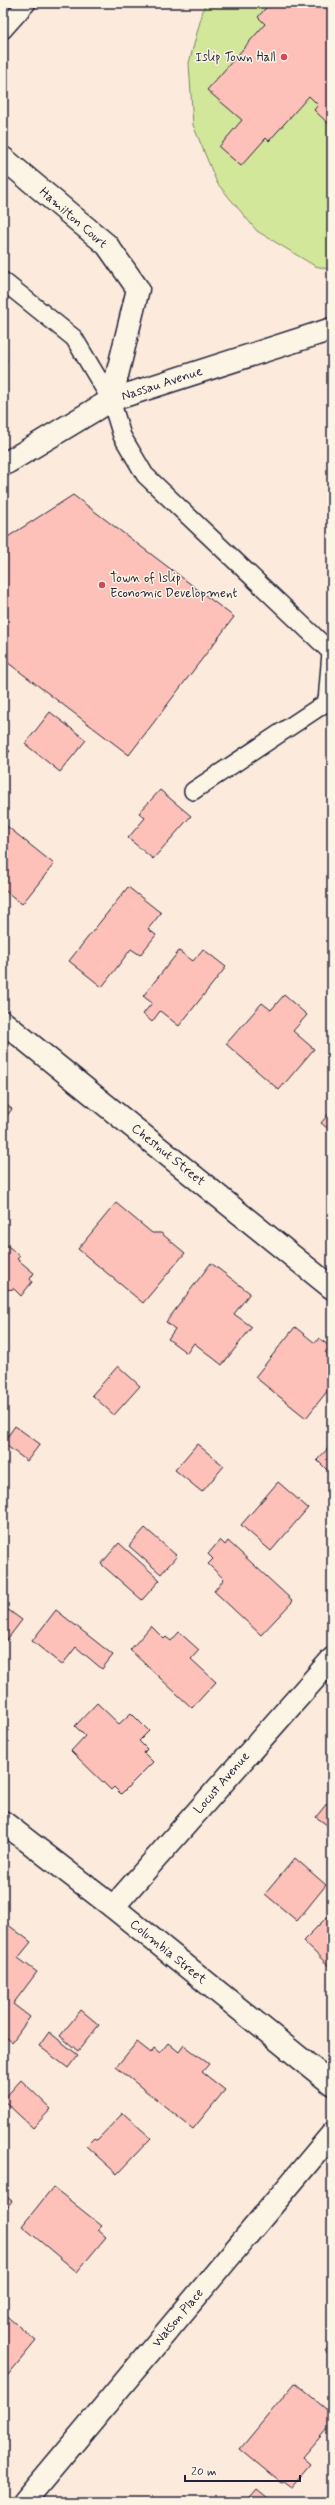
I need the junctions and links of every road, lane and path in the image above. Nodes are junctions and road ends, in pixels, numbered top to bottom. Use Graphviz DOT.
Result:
graph roads {
  1 [pos="27,3"];
  2 [pos="3,30"];
  3 [pos="3,158"];
  4 [pos="3,281"];
  5 [pos="332,329"];
  6 [pos="112,400"];
  7 [pos="3,465"];
  8 [pos="332,653"];
  9 [pos="193,791"];
  10 [pos="3,1022"];
  11 [pos="332,1288"];
  12 [pos="331,1662"];
  13 [pos="3,1822"];
  14 [pos="113,1907"];
  15 [pos="332,2084"];
  16 [pos="332,2134"];
  17 [pos="24,2502"];
  1 -- 2 [label="lane"];
  3 -- 6 [label="street, Hamilton Court"];
  4 -- 6 [label="lane"];
  5 -- 6 [label="street, Nassau Avenue"];
  6 -- 7 [label="street, Nassau Avenue"];
  6 -- 8 [label="lane"];
  8 -- 9 [label="lane"];
  10 -- 11 [label="street, Chestnut Street"];
  12 -- 14 [label="street, Locust Avenue"];
  13 -- 14 [label="street, Columbia Street"];
  14 -- 15 [label="street, Columbia Street"];
  16 -- 17 [label="street, Watson Place"];
}
